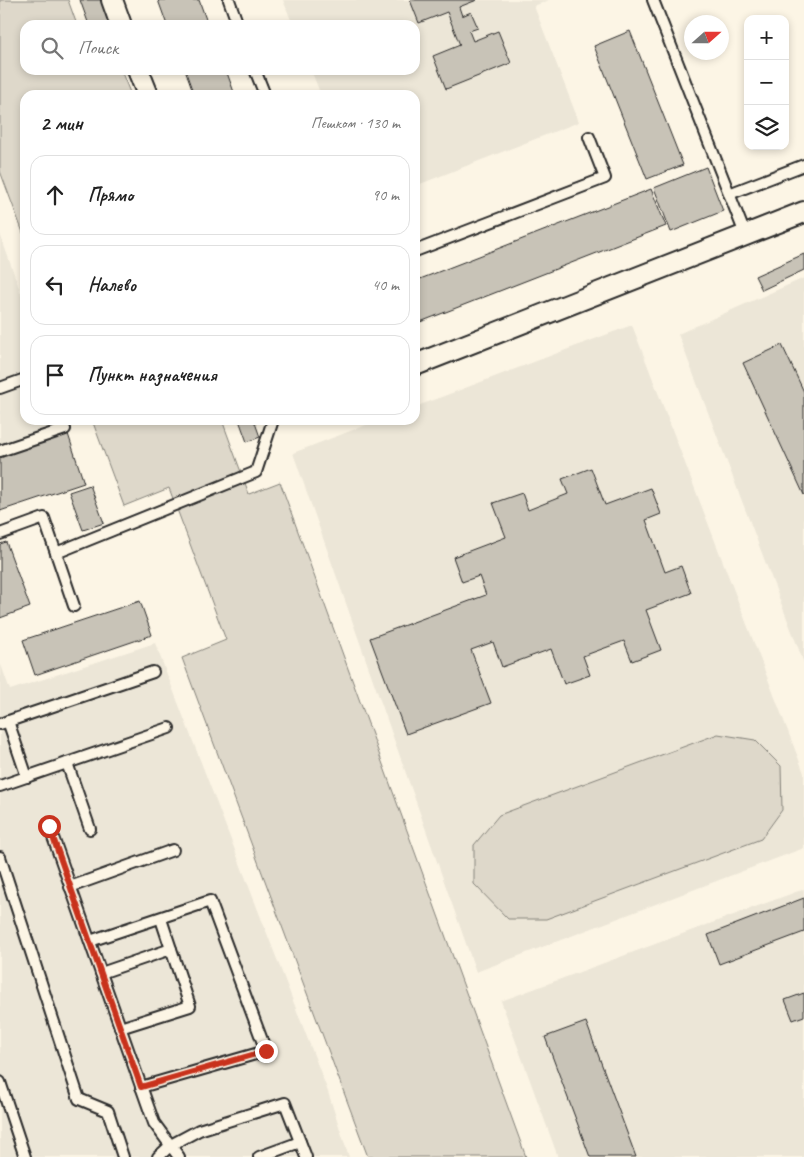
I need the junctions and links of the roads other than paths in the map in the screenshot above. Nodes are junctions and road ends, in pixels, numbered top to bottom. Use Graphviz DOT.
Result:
graph roads {
  1 [pos="112,0"];
  2 [pos="229,0"];
  3 [pos="654,0"];
  4 [pos="119,20"];
  5 [pos="236,20"];
  6 [pos="140,75"];
  7 [pos="257,75"];
  8 [pos="146,90"];
  9 [pos="263,90"];
  10 [pos="589,137"];
  11 [pos="804,165"];
  12 [pos="729,194"];
  13 [pos="804,212"];
  14 [pos="745,234"];
  15 [pos="420,249"];
  16 [pos="420,363"];
  17 [pos="20,381"];
  18 [pos="0,388"];
  19 [pos="271,425"];
  20 [pos="65,429"];
  21 [pos="0,451"];
  22 [pos="0,534"];
  23 [pos="56,553"];
  24 [pos="74,606"];
  25 [pos="153,672"];
  26 [pos="4,722"];
  27 [pos="169,728"];
  28 [pos="67,763"];
  29 [pos="27,776"];
  30 [pos="0,786"];
  31 [pos="49,826"];
  32 [pos="90,829"];
  33 [pos="173,850"];
  34 [pos="0,857"];
  35 [pos="70,887"];
  36 [pos="161,918"];
  37 [pos="90,941"];
  38 [pos="171,950"];
  39 [pos="101,973"];
  40 [pos="120,1028"];
  41 [pos="0,1082"];
  42 [pos="141,1087"];
  43 [pos="300,1142"];
  44 [pos="171,1146"];
  45 [pos="25,1157"];
  46 [pos="123,1157"];
  47 [pos="158,1157"];
  48 [pos="179,1157"];
  49 [pos="259,1157"];
  50 [pos="306,1157"];
  1 -- 4 [label="street"];
  2 -- 5 [label="lane"];
  3 -- 12 [label="lane"];
  6 -- 8 [label="street"];
  7 -- 9 [label="lane"];
  10 -- 15 [label="lane"];
  11 -- 12 [label="lane"];
  12 -- 14 [label="lane"];
  13 -- 14 [label="street"];
  14 -- 16 [label="street"];
  17 -- 18 [label="lane"];
  19 -- 23 [label="lane"];
  20 -- 21 [label="lane"];
  22 -- 23 [label="lane"];
  23 -- 24 [label="lane"];
  25 -- 26 [label="lane"];
  26 -- 29 [label="lane"];
  27 -- 28 [label="lane"];
  28 -- 29 [label="lane"];
  28 -- 32 [label="lane"];
  29 -- 30 [label="lane"];
  31 -- 35 [label="lane"];
  33 -- 35 [label="lane"];
  34 -- 46 [label="lane"];
  35 -- 37 [label="lane"];
  36 -- 37 [label="lane"];
  36 -- 38 [label="lane"];
  36 -- 42 [label="lane"];
  37 -- 39 [label="lane"];
  38 -- 39 [label="lane"];
  38 -- 40 [label="lane"];
  39 -- 40 [label="lane"];
  40 -- 42 [label="lane"];
  41 -- 45 [label="lane"];
  42 -- 44 [label="lane"];
  43 -- 44 [label="lane"];
  43 -- 49 [label="lane"];
  43 -- 50 [label="lane"];
  44 -- 47 [label="lane"];
  44 -- 48 [label="lane"];
}
